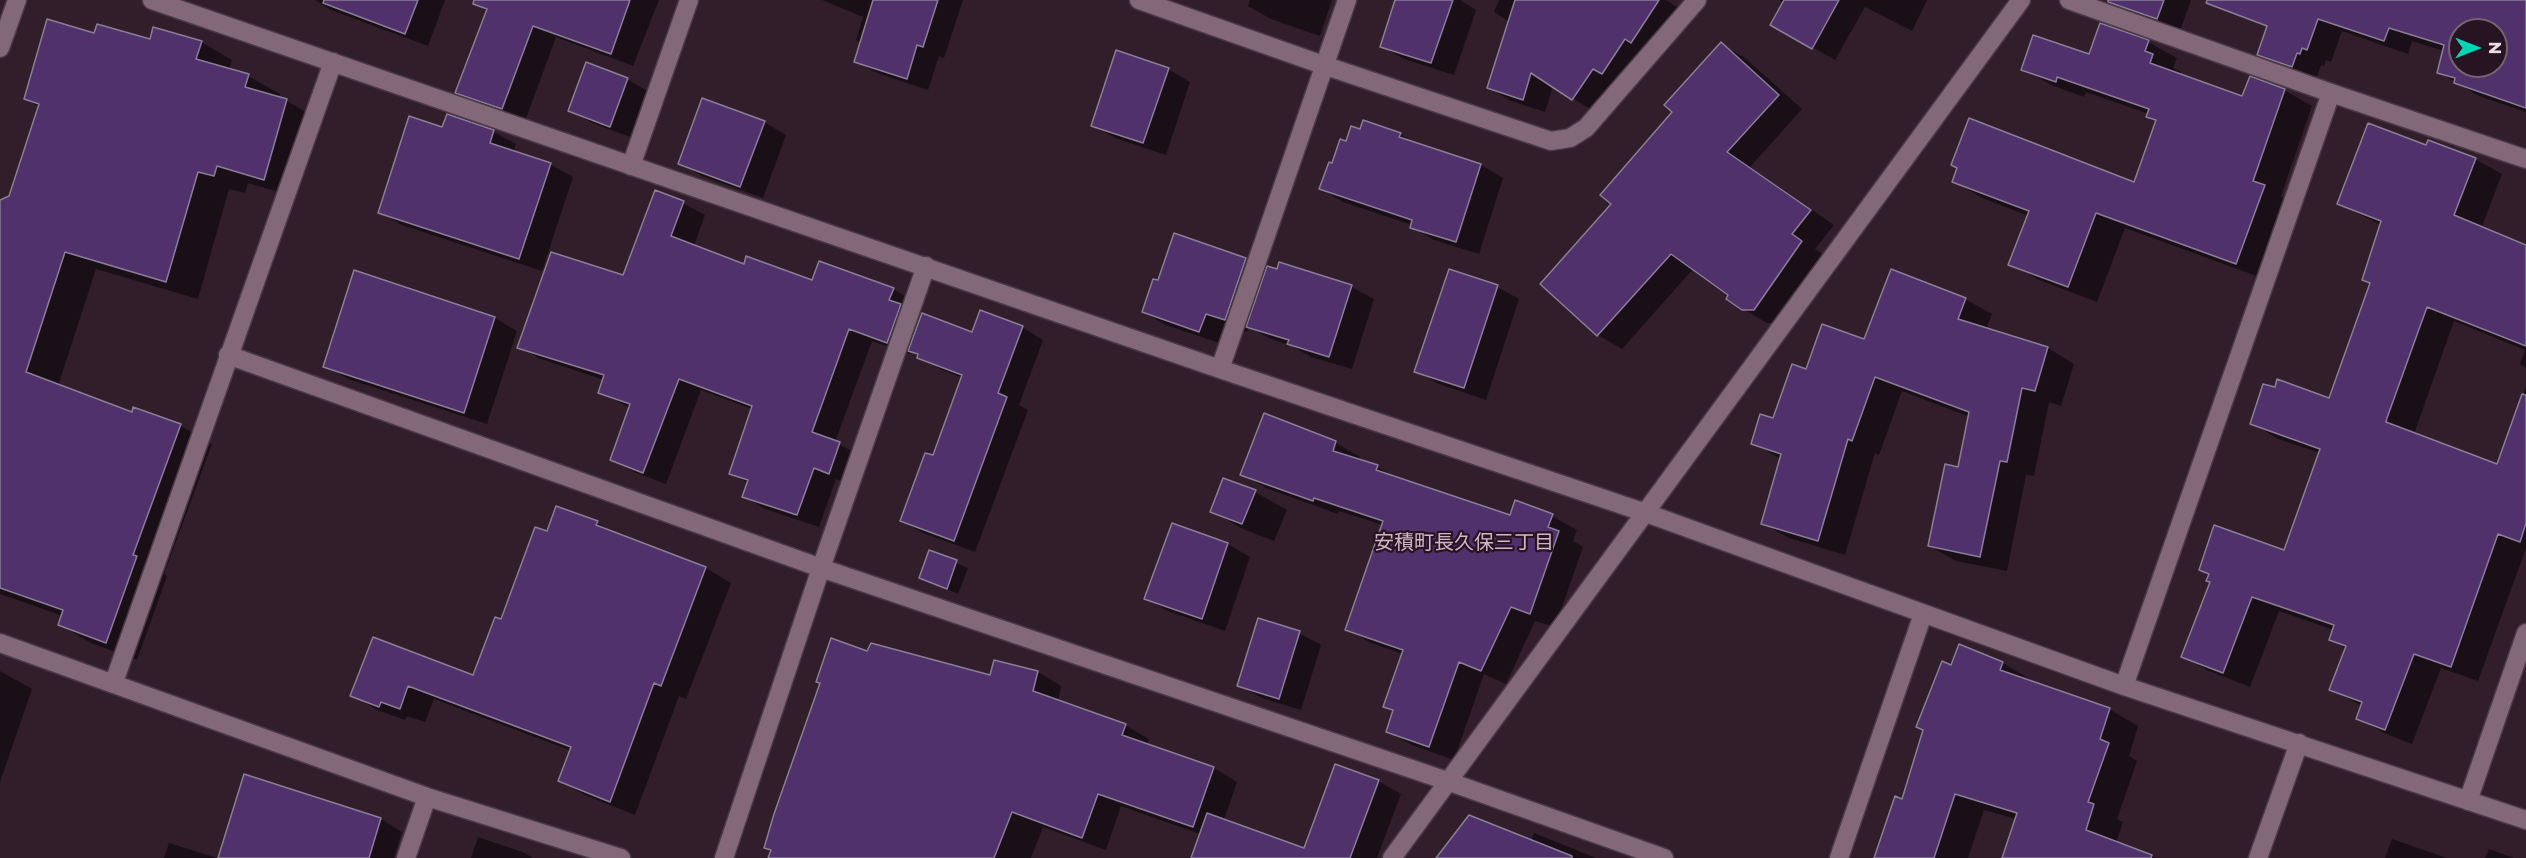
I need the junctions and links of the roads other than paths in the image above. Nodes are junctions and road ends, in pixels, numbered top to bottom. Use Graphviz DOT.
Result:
graph roads {
  1 [pos="17,0"];
  2 [pos="152,0"];
  3 [pos="689,0"];
  4 [pos="1139,0"];
  5 [pos="1347,0"];
  6 [pos="1697,0"];
  7 [pos="2021,0"];
  8 [pos="2069,0"];
  9 [pos="0,48"];
  10 [pos="333,62"];
  11 [pos="1323,65"];
  12 [pos="2331,93"];
  13 [pos="2526,159"];
  14 [pos="631,166"];
  15 [pos="926,266"];
  16 [pos="228,355"];
  17 [pos="1220,369"];
  18 [pos="1646,513"];
  19 [pos="821,568"];
  20 [pos="1923,614"];
  21 [pos="2526,633"];
  22 [pos="0,643"];
  23 [pos="114,682"];
  24 [pos="2124,686"];
  25 [pos="2299,743"];
  26 [pos="1447,781"];
  27 [pos="427,796"];
  28 [pos="2468,801"];
  29 [pos="2526,820"];
  30 [pos="406,858"];
  31 [pos="621,858"];
  32 [pos="724,858"];
  33 [pos="1392,858"];
  34 [pos="1664,858"];
  35 [pos="1839,858"];
  36 [pos="2258,858"];
  1 -- 9 [label="street"];
  2 -- 10 [label="street"];
  3 -- 14 [label="street"];
  4 -- 11 [label="street"];
  5 -- 11 [label="street"];
  6 -- 11 [label="street"];
  7 -- 18 [label="street"];
  8 -- 12 [label="street"];
  10 -- 14 [label="street"];
  10 -- 16 [label="street"];
  11 -- 17 [label="street"];
  12 -- 13 [label="street"];
  12 -- 24 [label="street"];
  14 -- 15 [label="street"];
  15 -- 17 [label="street"];
  15 -- 19 [label="street"];
  16 -- 19 [label="street"];
  16 -- 23 [label="street"];
  17 -- 18 [label="street"];
  18 -- 20 [label="street"];
  18 -- 26 [label="street"];
  19 -- 26 [label="street"];
  19 -- 32 [label="street"];
  20 -- 24 [label="street"];
  20 -- 35 [label="street"];
  21 -- 28 [label="street"];
  22 -- 23 [label="street"];
  23 -- 27 [label="street"];
  24 -- 25 [label="street"];
  25 -- 28 [label="street"];
  25 -- 36 [label="street"];
  26 -- 33 [label="street"];
  26 -- 34 [label="street"];
  27 -- 30 [label="street"];
  27 -- 31 [label="street"];
  28 -- 29 [label="street"];
}
